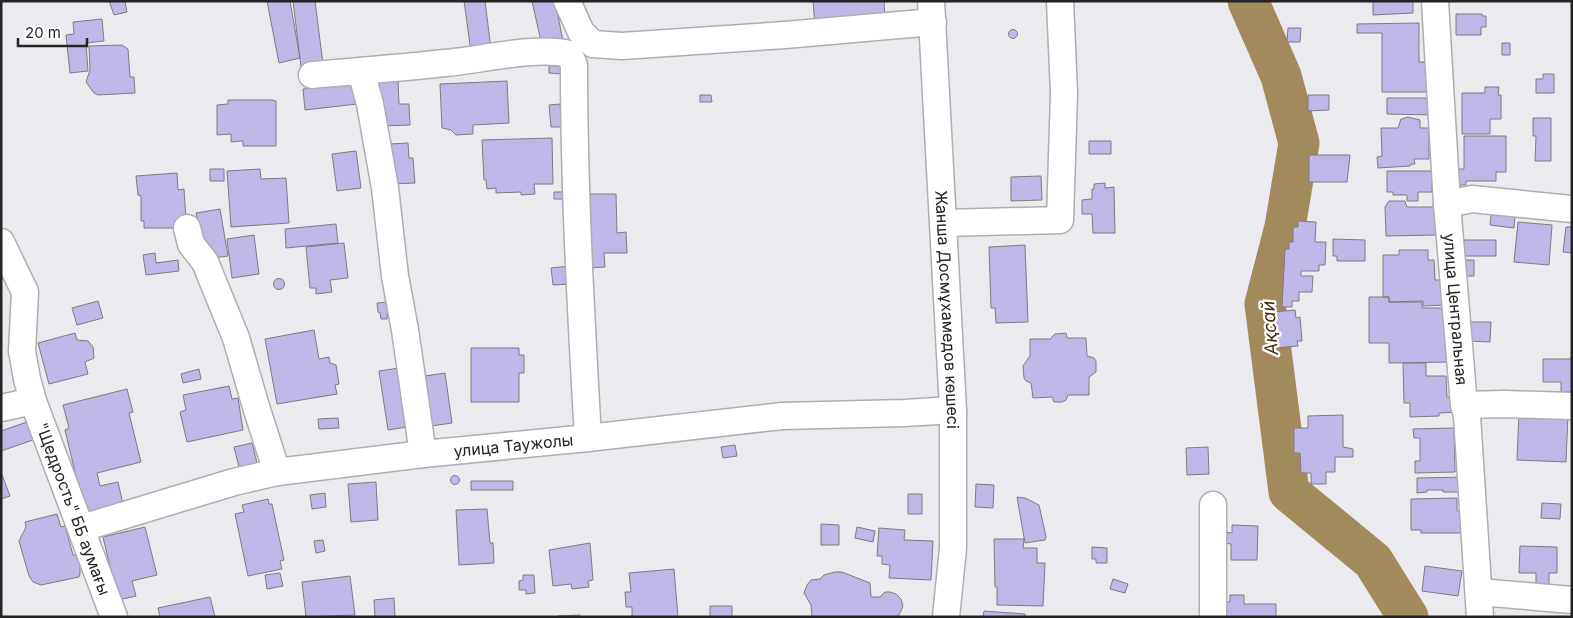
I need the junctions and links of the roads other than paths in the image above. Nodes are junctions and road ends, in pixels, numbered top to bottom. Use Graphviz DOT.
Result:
graph roads {
  1 [pos="567,1"];
  2 [pos="1060,1"];
  3 [pos="1435,1"];
  4 [pos="932,12"];
  5 [pos="361,70"];
  6 [pos="312,75"];
  7 [pos="1447,204"];
  8 [pos="1572,209"];
  9 [pos="944,224"];
  10 [pos="186,228"];
  11 [pos="1,242"];
  12 [pos="33,401"];
  13 [pos="1464,405"];
  14 [pos="1572,406"];
  15 [pos="1,408"];
  16 [pos="953,410"];
  17 [pos="588,438"];
  18 [pos="423,454"];
  19 [pos="277,472"];
  20 [pos="1212,505"];
  21 [pos="82,528"];
  22 [pos="1572,600"];
  23 [pos="1480,605"];
  24 [pos="114,617"];
  25 [pos="946,617"];
  26 [pos="1212,617"];
  1 -- 4 [label="street"];
  2 -- 9 [label="street"];
  3 -- 7 [label="street, улица Центральная"];
  4 -- 9 [label="street, Жанша Досмұхамедов көшесі"];
  5 -- 6 [label="street"];
  5 -- 17 [label="street"];
  5 -- 18 [label="street"];
  7 -- 8 [label="street"];
  7 -- 13 [label="street, улица Центральная"];
  9 -- 16 [label="street, Жанша Досмұхамедов көшесі"];
  10 -- 19 [label="street"];
  11 -- 12 [label="street, \"Щедрость\" ББ аумағы"];
  12 -- 15 [label="street"];
  12 -- 21 [label="street, \"Щедрость\" ББ аумағы"];
  13 -- 14 [label="street"];
  13 -- 23 [label="street, улица Центральная"];
  16 -- 17 [label="street, улица Таужолы"];
  16 -- 25 [label="street, Жанша Досмұхамедов көшесі"];
  17 -- 18 [label="street, улица Таужолы"];
  18 -- 19 [label="street, улица Таужолы"];
  19 -- 21 [label="street, улица Таужолы"];
  20 -- 26 [label="street"];
  21 -- 24 [label="street, \"Щедрость\" ББ аумағы"];
  22 -- 23 [label="street"];
}
